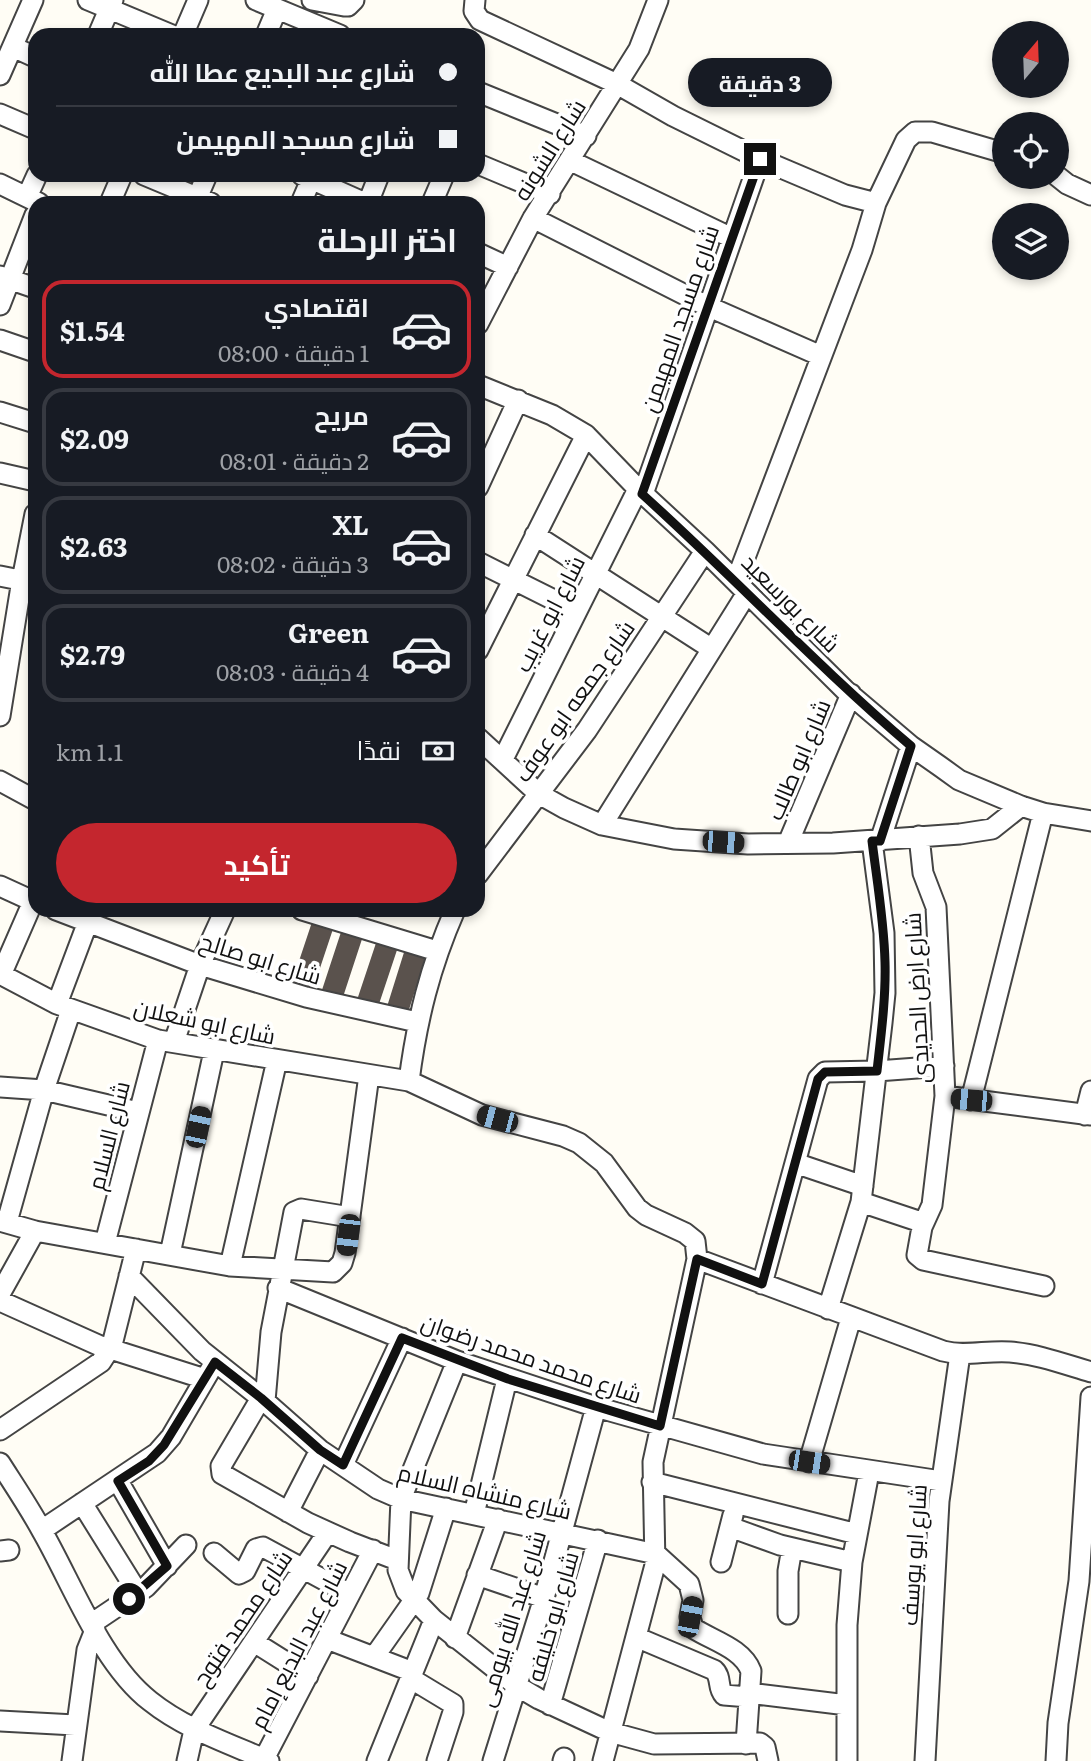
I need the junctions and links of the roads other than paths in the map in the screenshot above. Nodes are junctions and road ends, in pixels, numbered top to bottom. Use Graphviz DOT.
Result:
graph roads {
  1 [pos="33,0"];
  2 [pos="88,0"];
  3 [pos="198,0"];
  4 [pos="256,0"];
  5 [pos="312,0"];
  6 [pos="354,0"];
  7 [pos="475,0"];
  8 [pos="658,0"];
  9 [pos="111,4"];
  10 [pos="282,7"];
  11 [pos="101,28"];
  12 [pos="158,28"];
  13 [pos="186,28"];
  14 [pos="270,28"];
  15 [pos="326,28"];
  16 [pos="13,47"];
  17 [pos="28,54"];
  18 [pos="0,73"];
  19 [pos="617,84"];
  20 [pos="485,96"];
  21 [pos="0,114"];
  22 [pos="28,126"];
  23 [pos="586,135"];
  24 [pos="992,150"];
  25 [pos="760,159"];
  26 [pos="571,161"];
  27 [pos="485,167"];
  28 [pos="159,182"];
  29 [pos="322,182"];
  30 [pos="0,184"];
  31 [pos="1069,185"];
  32 [pos="550,194"];
  33 [pos="1091,195"];
  34 [pos="190,196"];
  35 [pos="351,196"];
  36 [pos="28,202"];
  37 [pos="876,203"];
  38 [pos="28,218"];
  39 [pos="533,218"];
  40 [pos="732,238"];
  41 [pos="485,256"];
  42 [pos="508,267"];
  43 [pos="5,278"];
  44 [pos="28,286"];
  45 [pos="0,305"];
  46 [pos="707,306"];
  47 [pos="485,308"];
  48 [pos="0,340"];
  49 [pos="28,350"];
  50 [pos="821,356"];
  51 [pos="485,388"];
  52 [pos="518,400"];
  53 [pos="0,412"];
  54 [pos="28,422"];
  55 [pos="586,435"];
  56 [pos="485,472"];
  57 [pos="0,473"];
  58 [pos="28,479"];
  59 [pos="640,491"];
  60 [pos="535,536"];
  61 [pos="705,551"];
  62 [pos="485,566"];
  63 [pos="595,574"];
  64 [pos="0,576"];
  65 [pos="513,580"];
  66 [pos="28,582"];
  67 [pos="742,587"];
  68 [pos="576,611"];
  69 [pos="661,616"];
  70 [pos="485,636"];
  71 [pos="712,649"];
  72 [pos="850,694"];
  73 [pos="0,716"];
  74 [pos="911,746"];
  75 [pos="485,750"];
  76 [pos="503,759"];
  77 [pos="0,781"];
  78 [pos="539,794"];
  79 [pos="28,796"];
  80 [pos="1021,806"];
  81 [pos="1043,813"];
  82 [pos="1091,821"];
  83 [pos="602,825"];
  84 [pos="919,836"];
  85 [pos="876,841"];
  86 [pos="788,843"];
  87 [pos="485,865"];
  88 [pos="0,886"];
  89 [pos="28,898"];
  90 [pos="28,913"];
  91 [pos="90,917"];
  92 [pos="92,917"];
  93 [pos="222,917"];
  94 [pos="325,917"];
  95 [pos="451,917"];
  96 [pos="436,951"];
  97 [pos="200,965"];
  98 [pos="1,974"];
  99 [pos="64,1007"];
  100 [pos="417,1022"];
  101 [pos="166,1041"];
  102 [pos="214,1051"];
  103 [pos="276,1060"];
  104 [pos="944,1066"];
  105 [pos="877,1071"];
  106 [pos="369,1075"];
  107 [pos="410,1082"];
  108 [pos="0,1087"];
  109 [pos="44,1090"];
  110 [pos="1091,1091"];
  111 [pos="945,1096"];
  112 [pos="971,1100"];
  113 [pos="138,1112"];
  114 [pos="1088,1115"];
  115 [pos="795,1163"];
  116 [pos="862,1194"];
  117 [pos="350,1217"];
  118 [pos="4,1222"];
  119 [pos="922,1227"];
  120 [pos="35,1231"];
  121 [pos="105,1243"];
  122 [pos="136,1249"];
  123 [pos="170,1254"];
  124 [pos="697,1259"];
  125 [pos="230,1266"];
  126 [pos="282,1269"];
  127 [pos="129,1276"];
  128 [pos="762,1284"];
  129 [pos="1044,1286"];
  130 [pos="278,1288"];
  131 [pos="0,1294"];
  132 [pos="828,1309"];
  133 [pos="851,1318"];
  134 [pos="402,1338"];
  135 [pos="110,1349"];
  136 [pos="960,1354"];
  137 [pos="457,1361"];
  138 [pos="210,1371"];
  139 [pos="1091,1372"];
  140 [pos="508,1379"];
  141 [pos="1091,1397"];
  142 [pos="263,1400"];
  143 [pos="596,1407"];
  144 [pos="660,1426"];
  145 [pos="0,1430"];
  146 [pos="320,1450"];
  147 [pos="809,1462"];
  148 [pos="0,1463"];
  149 [pos="343,1465"];
  150 [pos="869,1472"];
  151 [pos="118,1481"];
  152 [pos="941,1481"];
  153 [pos="652,1482"];
  154 [pos="401,1499"];
  155 [pos="82,1503"];
  156 [pos="736,1503"];
  157 [pos="446,1508"];
  158 [pos="288,1512"];
  159 [pos="474,1514"];
  160 [pos="498,1519"];
  161 [pos="730,1527"];
  162 [pos="42,1530"];
  163 [pos="328,1532"];
  164 [pos="562,1532"];
  165 [pos="857,1534"];
  166 [pos="598,1540"];
  167 [pos="186,1545"];
  168 [pos="792,1548"];
  169 [pos="373,1550"];
  170 [pos="214,1553"];
  171 [pos="656,1554"];
  172 [pos="397,1560"];
  173 [pos="721,1562"];
  174 [pos="852,1562"];
  175 [pos="167,1566"];
  176 [pos="304,1569"];
  177 [pos="477,1576"];
  178 [pos="138,1593"];
  179 [pos="350,1594"];
  180 [pos="544,1598"];
  181 [pos="414,1600"];
  182 [pos="788,1614"];
  183 [pos="434,1620"];
  184 [pos="93,1627"];
  185 [pos="636,1637"];
  186 [pos="456,1638"];
  187 [pos="327,1639"];
  188 [pos="254,1642"];
  189 [pos="374,1657"];
  190 [pos="308,1675"];
  191 [pos="412,1675"];
  192 [pos="517,1686"];
  193 [pos="749,1695"];
  194 [pos="550,1705"];
  195 [pos="847,1705"];
  196 [pos="0,1721"];
  197 [pos="75,1725"];
  198 [pos="194,1730"];
  199 [pos="610,1732"];
  200 [pos="751,1743"];
  201 [pos="666,1753"];
  202 [pos="719,1753"];
  203 [pos="259,1759"];
  204 [pos="72,1761"];
  205 [pos="187,1761"];
  206 [pos="377,1761"];
  207 [pos="437,1761"];
  208 [pos="493,1761"];
  209 [pos="603,1761"];
  210 [pos="768,1761"];
  211 [pos="847,1761"];
  212 [pos="925,1761"];
  213 [pos="1056,1761"];
  1 -- 16 [label="street"];
  2 -- 9 [label="street"];
  3 -- 13 [label="street"];
  4 -- 10 [label="street"];
  5 -- 6 [label="street"];
  7 -- 19 [label="street"];
  8 -- 19 [label="street, شارع الشونه"];
  9 -- 11 [label="street"];
  9 -- 12 [label="street"];
  10 -- 14 [label="street"];
  10 -- 15 [label="street"];
  16 -- 17 [label="street"];
  16 -- 18 [label="street"];
  19 -- 23 [label="street, شارع الشونه"];
  19 -- 25 [label="street"];
  20 -- 23 [label="street"];
  21 -- 22 [label="street"];
  23 -- 26 [label="street, شارع الشونه"];
  24 -- 37 [label="street"];
  25 -- 37 [label="street"];
  25 -- 40 [label="street, شارع مسجد المهيمن"];
  26 -- 32 [label="street, شارع الشونه"];
  26 -- 40 [label="street"];
  27 -- 32 [label="street"];
  28 -- 34 [label="street"];
  29 -- 35 [label="street"];
  30 -- 36 [label="street"];
  31 -- 33 [label="street"];
  32 -- 39 [label="street, شارع الشونه"];
  37 -- 50 [label="street"];
  38 -- 43 [label="street"];
  39 -- 42 [label="street, شارع الشونه"];
  39 -- 46 [label="street"];
  40 -- 46 [label="street, شارع مسجد المهيمن"];
  41 -- 42 [label="street"];
  42 -- 47 [label="street, شارع الشونه"];
  43 -- 44 [label="street"];
  43 -- 45 [label="street"];
  46 -- 50 [label="street"];
  46 -- 59 [label="street, شارع مسجد المهيمن"];
  48 -- 49 [label="street"];
  50 -- 67 [label="street"];
  51 -- 52 [label="street, شارع بورسعيد"];
  52 -- 55 [label="street, شارع بورسعيد"];
  52 -- 56 [label="street"];
  53 -- 54 [label="street"];
  55 -- 59 [label="street, شارع بورسعيد"];
  55 -- 60 [label="street"];
  57 -- 58 [label="street"];
  59 -- 61 [label="street, شارع بورسعيد"];
  59 -- 63 [label="street, شارع ابو غريب"];
  60 -- 63 [label="street"];
  60 -- 65 [label="street"];
  61 -- 67 [label="street, شارع بورسعيد"];
  61 -- 69 [label="street, شارع جمعه ابو عوف"];
  62 -- 65 [label="street"];
  63 -- 68 [label="street, شارع ابو غريب"];
  63 -- 69 [label="street"];
  64 -- 66 [label="street"];
  65 -- 68 [label="street"];
  65 -- 70 [label="street"];
  66 -- 73 [label="street"];
  67 -- 71 [label="street"];
  67 -- 72 [label="street, شارع بورسعيد"];
  68 -- 76 [label="street, شارع ابو غريب"];
  69 -- 71 [label="street"];
  69 -- 78 [label="street, شارع جمعه ابو عوف"];
  71 -- 83 [label="street"];
  72 -- 74 [label="street, شارع بورسعيد"];
  72 -- 86 [label="street, شارع ابو طالب"];
  74 -- 80 [label="street, شارع بورسعيد"];
  74 -- 85 [label="street"];
  75 -- 76 [label="street"];
  76 -- 78 [label="street"];
  77 -- 79 [label="street"];
  78 -- 83 [label="street"];
  78 -- 87 [label="street, شارع جمعه ابو عوف"];
  80 -- 81 [label="street, شارع بورسعيد"];
  80 -- 84 [label="street"];
  81 -- 82 [label="street, شارع بورسعيد"];
  81 -- 112 [label="street"];
  83 -- 86 [label="street"];
  84 -- 85 [label="street"];
  84 -- 104 [label="street, شارع ارض الحديدى"];
  85 -- 86 [label="street"];
  85 -- 105 [label="street"];
  88 -- 89 [label="street"];
  90 -- 98 [label="street"];
  91 -- 99 [label="street"];
  92 -- 97 [label="street, شارع ابو صالح"];
  93 -- 97 [label="street, شارع السلام"];
  94 -- 96 [label="street"];
  95 -- 96 [label="street"];
  96 -- 100 [label="street"];
  97 -- 100 [label="street, شارع ابو صالح"];
  97 -- 101 [label="street, شارع السلام"];
  98 -- 99 [label="street, شارع ابو شعلان"];
  99 -- 101 [label="street, شارع ابو شعلان"];
  99 -- 109 [label="street"];
  100 -- 107 [label="street"];
  101 -- 102 [label="street, شارع ابو شعلان"];
  101 -- 113 [label="street, شارع السلام"];
  102 -- 103 [label="street, شارع ابو شعلان"];
  102 -- 123 [label="street"];
  103 -- 106 [label="street, شارع ابو شعلان"];
  103 -- 125 [label="street"];
  104 -- 105 [label="street"];
  104 -- 111 [label="street, شارع ارض الحديدى"];
  105 -- 115 [label="street"];
  105 -- 116 [label="street"];
  106 -- 107 [label="street, شارع ابو شعلان"];
  106 -- 117 [label="street"];
  107 -- 124 [label="street, شارع ابو شعلان"];
  108 -- 109 [label="street"];
  109 -- 113 [label="street"];
  109 -- 118 [label="street"];
  110 -- 114 [label="street"];
  111 -- 112 [label="street, شارع ارض الحديدى"];
  111 -- 119 [label="street"];
  112 -- 114 [label="street, شارع ارض الحديدى"];
  113 -- 121 [label="street, شارع السلام"];
  115 -- 116 [label="street"];
  115 -- 128 [label="street"];
  116 -- 119 [label="street"];
  116 -- 132 [label="street"];
  117 -- 126 [label="street"];
  117 -- 126 [label="street"];
  118 -- 120 [label="street"];
  119 -- 129 [label="street"];
  120 -- 121 [label="street"];
  120 -- 131 [label="street"];
  121 -- 122 [label="street"];
  122 -- 123 [label="street"];
  122 -- 127 [label="street"];
  123 -- 125 [label="street"];
  124 -- 128 [label="street"];
  124 -- 144 [label="street"];
  125 -- 126 [label="street"];
  126 -- 130 [label="street"];
  127 -- 135 [label="street"];
  127 -- 138 [label="street, شارع منشاه السلام"];
  128 -- 132 [label="street"];
  130 -- 134 [label="street, شارع محمد محمد رضوان"];
  130 -- 142 [label="street"];
  131 -- 135 [label="street"];
  132 -- 133 [label="street"];
  133 -- 136 [label="street"];
  133 -- 147 [label="street"];
  134 -- 137 [label="street, شارع محمد محمد رضوان"];
  134 -- 149 [label="street"];
  135 -- 138 [label="street"];
  135 -- 145 [label="street"];
  136 -- 139 [label="street"];
  136 -- 152 [label="street, شارع ابو يوسف"];
  137 -- 140 [label="street, شارع محمد محمد رضوان"];
  137 -- 154 [label="street"];
  138 -- 142 [label="street, شارع منشاه السلام"];
  138 -- 151 [label="street"];
  140 -- 143 [label="street, شارع محمد محمد رضوان"];
  140 -- 159 [label="street"];
  141 -- 213 [label="street"];
  142 -- 146 [label="street, شارع منشاه السلام"];
  142 -- 158 [label="street"];
  143 -- 144 [label="street, شارع محمد محمد رضوان"];
  143 -- 164 [label="street, شارع عبد الله بيومى"];
  144 -- 147 [label="street, شارع محمد محمد رضوان"];
  144 -- 153 [label="street"];
  146 -- 149 [label="street, شارع منشاه السلام"];
  146 -- 158 [label="street"];
  147 -- 150 [label="street, شارع محمد محمد رضوان"];
  148 -- 162 [label="street"];
  149 -- 154 [label="street, شارع منشاه السلام"];
  150 -- 152 [label="street, شارع محمد محمد رضوان"];
  150 -- 165 [label="street"];
  151 -- 155 [label="street"];
  151 -- 175 [label="street"];
  152 -- 212 [label="street, شارع ابو يوسف"];
  153 -- 156 [label="street"];
  153 -- 171 [label="street"];
  154 -- 157 [label="street, شارع منشاه السلام"];
  154 -- 172 [label="street"];
  155 -- 162 [label="street"];
  155 -- 178 [label="street"];
  156 -- 161 [label="street"];
  156 -- 165 [label="street"];
  157 -- 159 [label="street, شارع منشاه السلام"];
  157 -- 181 [label="street"];
  158 -- 163 [label="street"];
  159 -- 160 [label="street, شارع منشاه السلام"];
  160 -- 164 [label="street, شارع منشاه السلام"];
  160 -- 177 [label="street"];
  161 -- 168 [label="street"];
  161 -- 173 [label="street"];
  162 -- 184 [label="street"];
  163 -- 169 [label="street"];
  163 -- 176 [label="street, شارع محمد فتوح"];
  164 -- 166 [label="street, شارع منشاه السلام"];
  164 -- 180 [label="street, شارع عبد الله بيومى"];
  165 -- 174 [label="street"];
  166 -- 171 [label="street, شارع منشاه السلام"];
  166 -- 194 [label="street, شارع ابو خليفه"];
  167 -- 175 [label="street"];
  168 -- 174 [label="street"];
  168 -- 182 [label="street"];
  169 -- 172 [label="street"];
  169 -- 179 [label="street, شارع عبد البديع إمام"];
  170 -- 176 [label="street"];
  171 -- 185 [label="street"];
  171 -- 193 [label="street"];
  172 -- 181 [label="street"];
  174 -- 195 [label="street"];
  175 -- 178 [label="street"];
  176 -- 179 [label="street"];
  176 -- 188 [label="street, شارع محمد فتوح"];
  177 -- 180 [label="street"];
  177 -- 186 [label="street"];
  178 -- 184 [label="street"];
  179 -- 187 [label="street, شارع عبد البديع إمام"];
  180 -- 192 [label="street, شارع عبد الله بيومى"];
  181 -- 183 [label="street"];
  181 -- 189 [label="street"];
  183 -- 186 [label="street"];
  183 -- 191 [label="street"];
  184 -- 197 [label="street"];
  184 -- 198 [label="street"];
  185 -- 193 [label="street"];
  185 -- 199 [label="street"];
  186 -- 192 [label="street"];
  187 -- 189 [label="street"];
  187 -- 190 [label="street, شارع عبد البديع إمام"];
  188 -- 190 [label="street"];
  188 -- 198 [label="street, شارع محمد فتوح"];
  189 -- 191 [label="street"];
  190 -- 203 [label="street, شارع عبد البديع إمام"];
  191 -- 206 [label="street"];
  191 -- 207 [label="street"];
  192 -- 194 [label="street"];
  192 -- 208 [label="street, شارع عبد الله بيومى"];
  193 -- 195 [label="street"];
  193 -- 200 [label="street"];
  194 -- 199 [label="street"];
  195 -- 211 [label="street"];
  196 -- 197 [label="street"];
  197 -- 204 [label="street"];
  198 -- 203 [label="street"];
  198 -- 205 [label="street"];
  199 -- 201 [label="street"];
  199 -- 209 [label="street"];
  200 -- 202 [label="street"];
  200 -- 210 [label="street"];
  201 -- 202 [label="street"];
}
